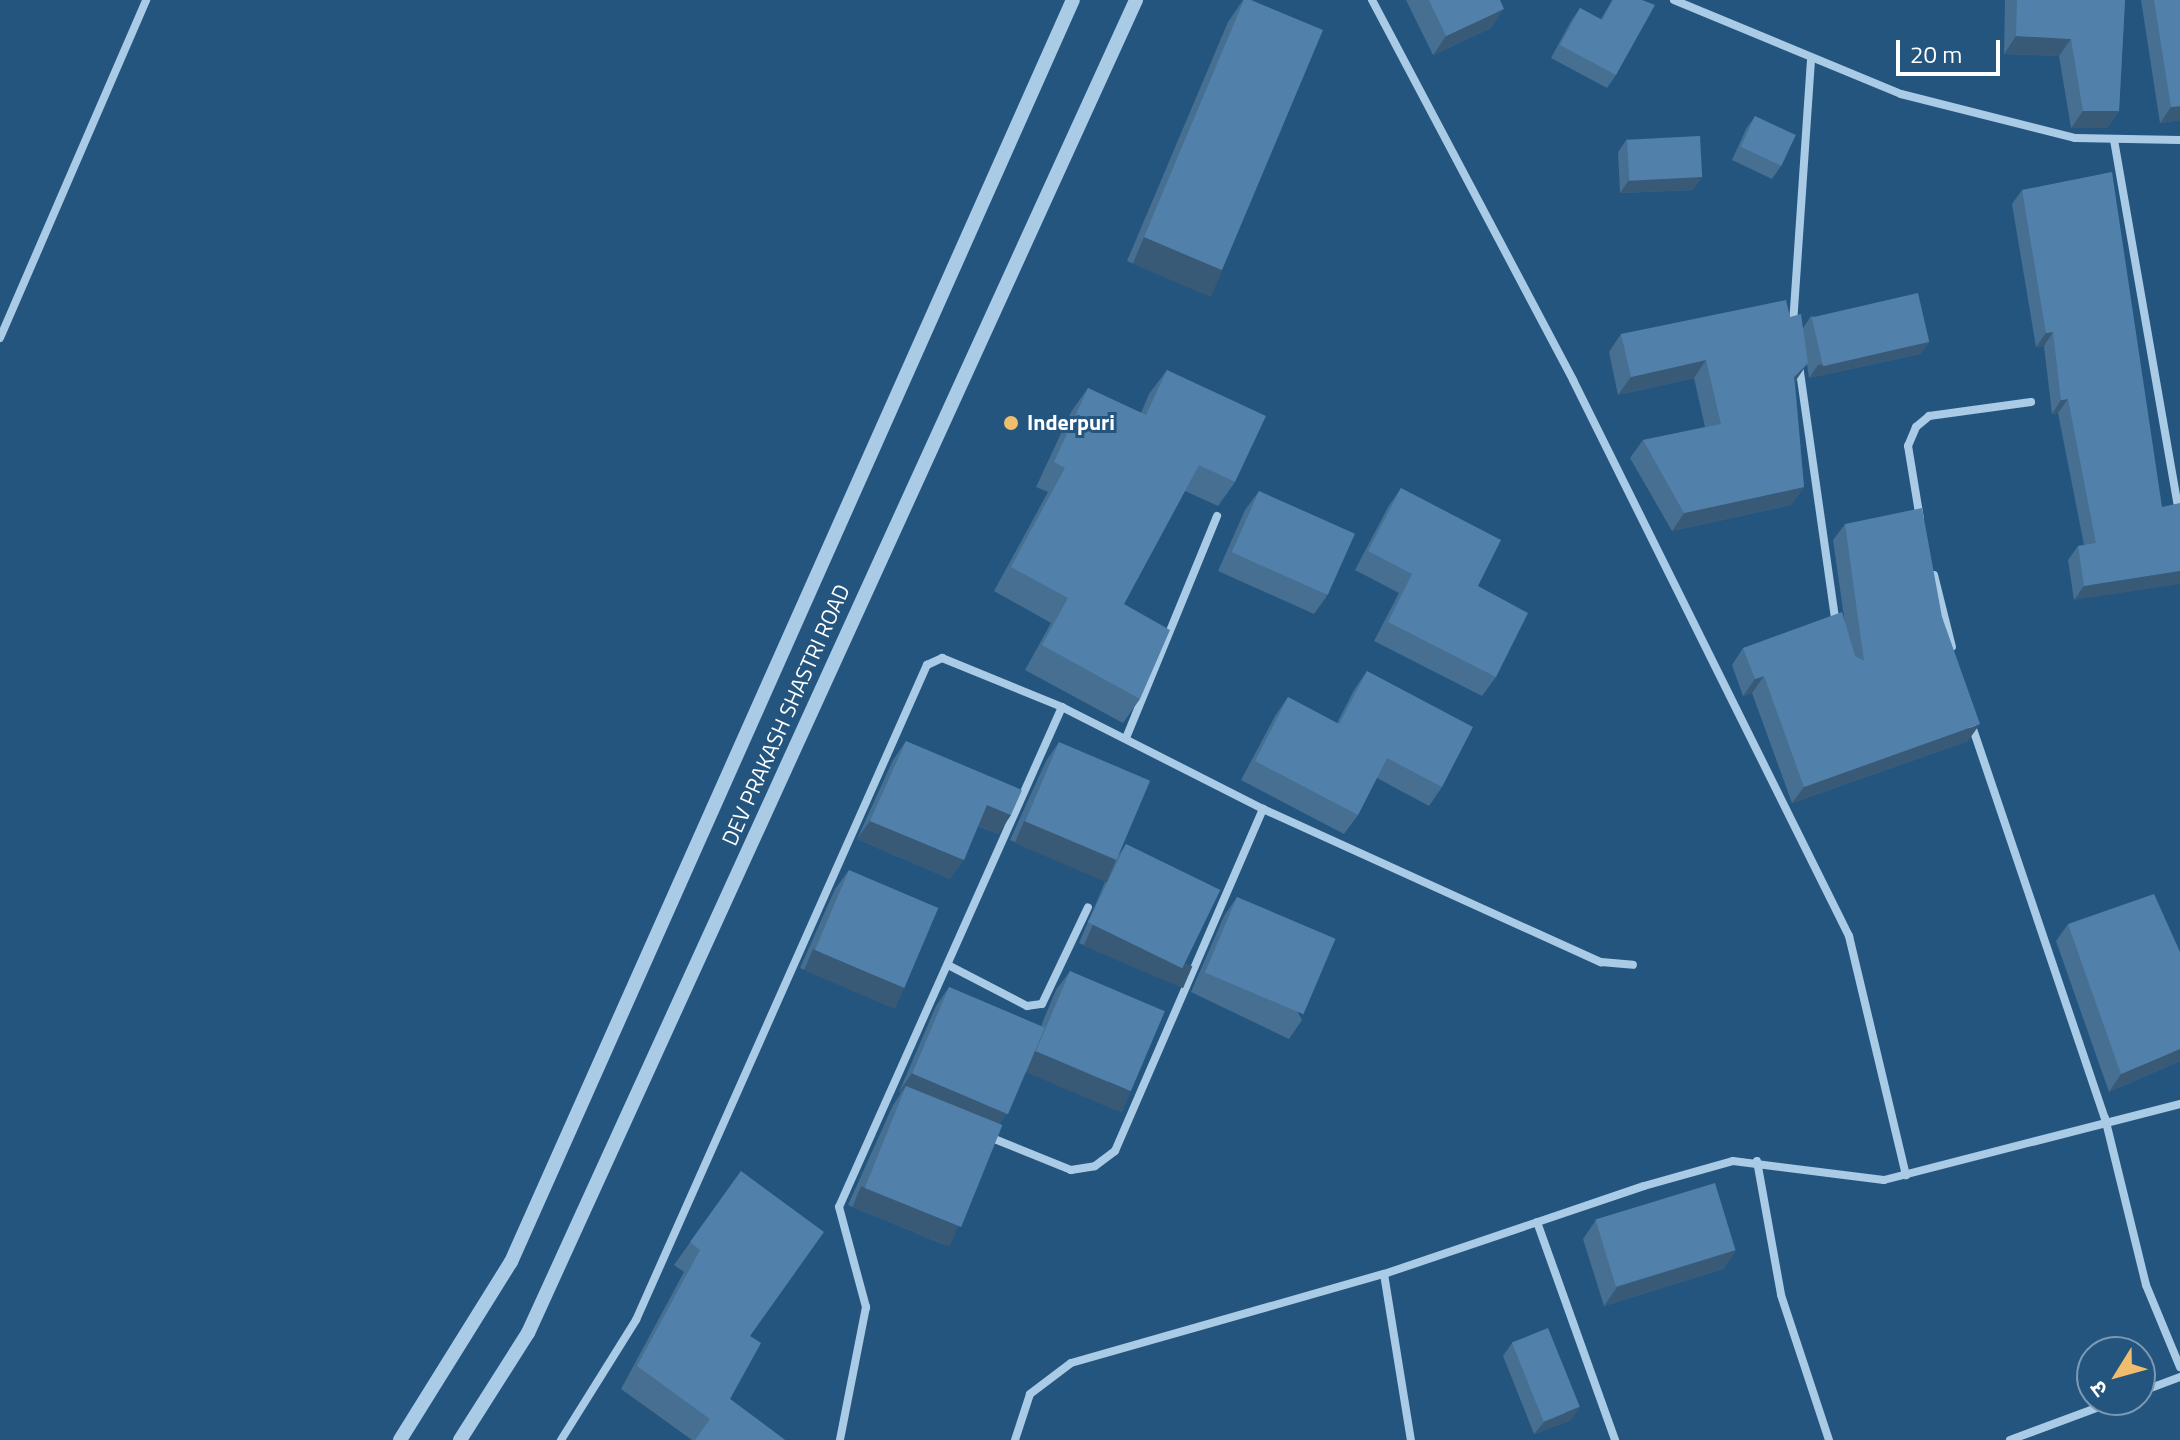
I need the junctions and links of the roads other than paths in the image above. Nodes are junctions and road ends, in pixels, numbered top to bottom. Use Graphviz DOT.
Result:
graph roads {
  1 [pos="146,0"];
  2 [pos="1073,0"];
  3 [pos="1136,0"];
  4 [pos="1372,0"];
  5 [pos="1674,0"];
  6 [pos="1811,62"];
  7 [pos="2114,140"];
  8 [pos="2180,140"];
  9 [pos="0,338"];
  10 [pos="1795,343"];
  11 [pos="1797,357"];
  12 [pos="2031,402"];
  13 [pos="1217,516"];
  14 [pos="2180,518"];
  15 [pos="1923,532"];
  16 [pos="1930,561"];
  17 [pos="1841,643"];
  18 [pos="1957,666"];
  19 [pos="1062,707"];
  20 [pos="1968,710"];
  21 [pos="1126,738"];
  22 [pos="1263,809"];
  23 [pos="1088,907"];
  24 [pos="948,965"];
  25 [pos="1633,965"];
  26 [pos="890,1096"];
  27 [pos="904,1102"];
  28 [pos="2180,1104"];
  29 [pos="2105,1118"];
  30 [pos="974,1131"];
  31 [pos="1757,1161"];
  32 [pos="1906,1175"];
  33 [pos="1537,1222"];
  34 [pos="1384,1274"];
  35 [pos="2180,1367"];
  36 [pos="2180,1377"];
  37 [pos="2156,1386"];
  38 [pos="2076,1416"];
  39 [pos="400,1440"];
  40 [pos="460,1440"];
  41 [pos="561,1440"];
  42 [pos="840,1440"];
  43 [pos="1015,1440"];
  44 [pos="1411,1440"];
  45 [pos="1615,1440"];
  46 [pos="1829,1440"];
  47 [pos="2010,1440"];
  1 -- 9 [label="street"];
  2 -- 39 [label="street, DEV PRAKASH SHASTRI ROAD"];
  3 -- 40 [label="street, DEV PRAKASH SHASTRI ROAD"];
  4 -- 32 [label="street"];
  5 -- 6 [label="street"];
  6 -- 7 [label="street"];
  6 -- 10 [label="street"];
  7 -- 8 [label="street"];
  7 -- 14 [label="street"];
  11 -- 17 [label="street"];
  12 -- 15 [label="street"];
  13 -- 21 [label="street"];
  16 -- 18 [label="street"];
  19 -- 21 [label="street"];
  19 -- 24 [label="street"];
  19 -- 41 [label="street"];
  20 -- 29 [label="street"];
  21 -- 22 [label="street"];
  22 -- 25 [label="street"];
  22 -- 30 [label="street"];
  23 -- 24 [label="street"];
  24 -- 26 [label="street"];
  26 -- 27 [label="street"];
  26 -- 42 [label="street"];
  28 -- 29 [label="street"];
  29 -- 32 [label="street"];
  29 -- 35 [label="street"];
  31 -- 32 [label="street"];
  31 -- 33 [label="street"];
  31 -- 46 [label="street"];
  33 -- 34 [label="street"];
  33 -- 45 [label="street"];
  34 -- 43 [label="street"];
  34 -- 44 [label="street"];
  36 -- 37 [label="street"];
  38 -- 47 [label="street"];
}
